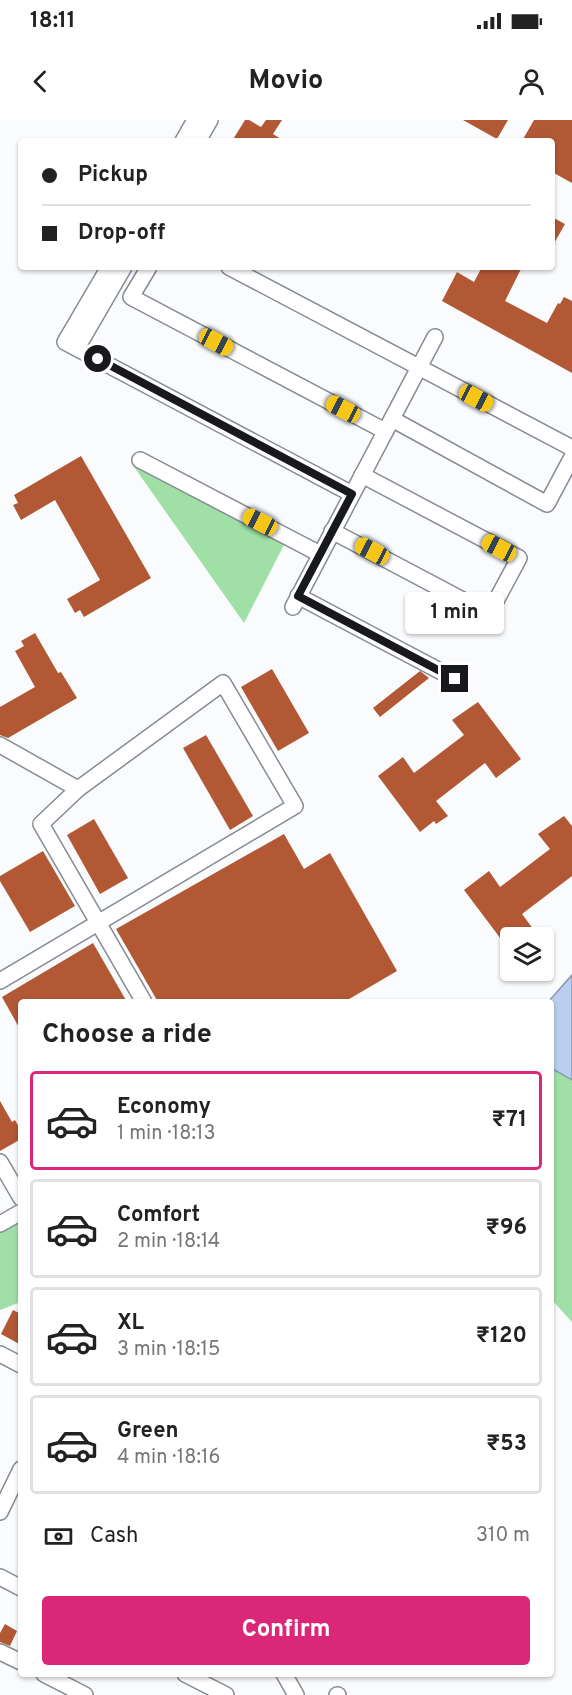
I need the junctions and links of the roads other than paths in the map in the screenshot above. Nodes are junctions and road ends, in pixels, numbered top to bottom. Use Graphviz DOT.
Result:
graph roads {
  1 [pos="195,120"];
  2 [pos="210,120"];
  3 [pos="185,138"];
  4 [pos="200,138"];
  5 [pos="107,270"];
  6 [pos="122,270"];
  7 [pos="147,270"];
  8 [pos="235,270"];
  9 [pos="435,337"];
  10 [pos="77,348"];
  11 [pos="419,368"];
  12 [pos="389,425"];
  13 [pos="572,448"];
  14 [pos="572,457"];
  15 [pos="140,460"];
  16 [pos="362,475"];
  17 [pos="352,494"];
  18 [pos="332,531"];
  19 [pos="321,554"];
  20 [pos="455,679"];
  21 [pos="0,745"];
  22 [pos="71,785"];
  23 [pos="98,923"];
  24 [pos="0,981"];
  25 [pos="142,999"];
  26 [pos="0,1162"];
  27 [pos="18,1193"];
  28 [pos="18,1214"];
  29 [pos="0,1224"];
  30 [pos="0,1354"];
  31 [pos="18,1363"];
  32 [pos="11,1484"];
  33 [pos="0,1512"];
  34 [pos="0,1577"];
  35 [pos="18,1586"];
  36 [pos="0,1652"];
  37 [pos="18,1661"];
  38 [pos="50,1677"];
  39 [pos="192,1677"];
  40 [pos="286,1677"];
  41 [pos="85,1695"];
  42 [pos="226,1695"];
  43 [pos="296,1695"];
  1 -- 3 [label="street"];
  2 -- 4 [label="street"];
  5 -- 10 [label="street"];
  6 -- 10 [label="street"];
  7 -- 12 [label="street"];
  8 -- 11 [label="street"];
  9 -- 11 [label="street"];
  10 -- 17 [label="street"];
  11 -- 12 [label="street"];
  11 -- 13 [label="street"];
  12 -- 14 [label="street"];
  12 -- 16 [label="street"];
  15 -- 19 [label="street"];
  16 -- 17 [label="street"];
  16 -- 18 [label="street"];
  17 -- 18 [label="street"];
  18 -- 19 [label="street"];
  19 -- 20 [label="street"];
  21 -- 22 [label="street"];
  22 -- 23 [label="street"];
  22 -- 23 [label="street"];
  23 -- 24 [label="street"];
  23 -- 25 [label="street"];
  26 -- 27 [label="street"];
  28 -- 29 [label="street"];
  30 -- 31 [label="street"];
  32 -- 33 [label="street"];
  34 -- 35 [label="street"];
  36 -- 37 [label="street"];
  38 -- 41 [label="street"];
  39 -- 42 [label="street"];
  40 -- 43 [label="street"];
}
